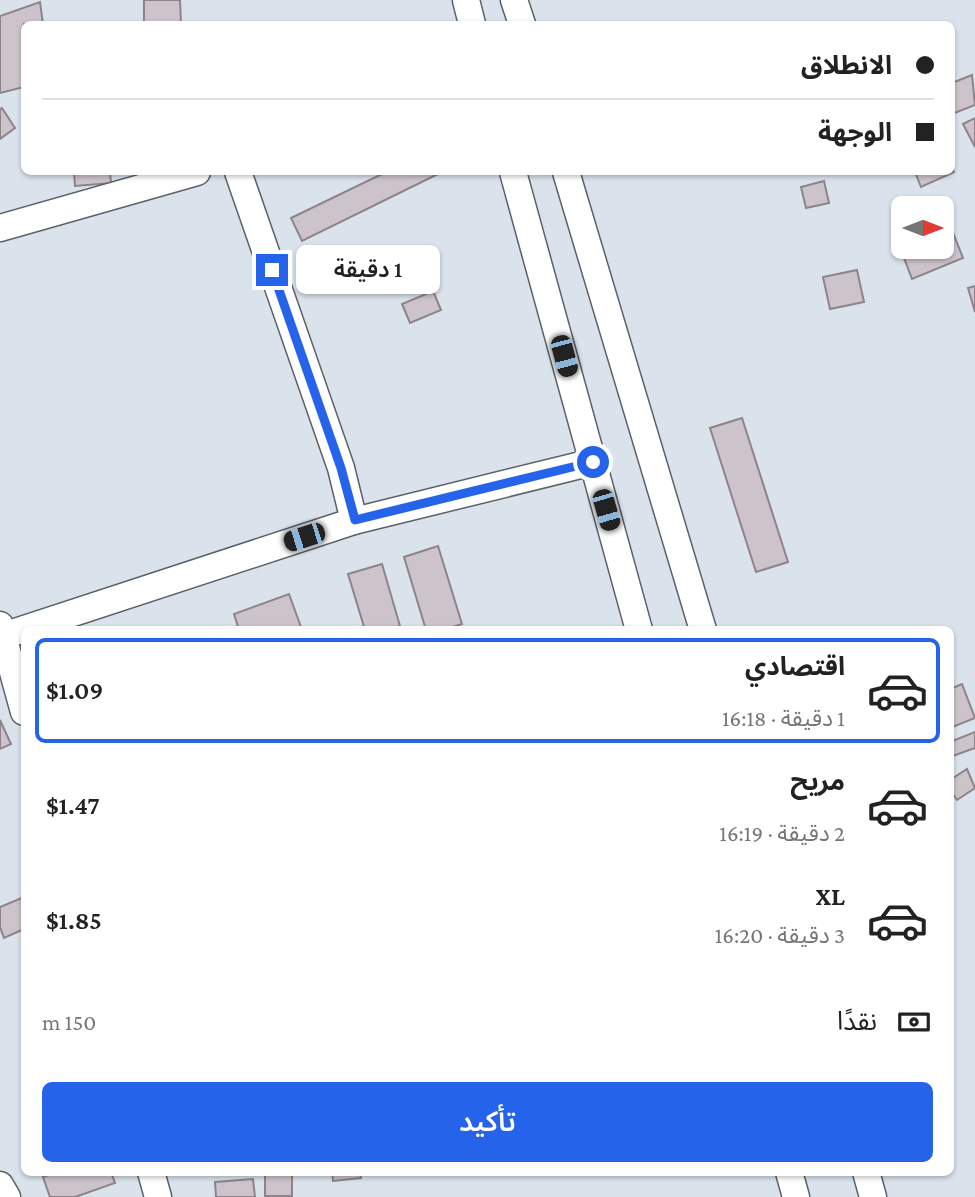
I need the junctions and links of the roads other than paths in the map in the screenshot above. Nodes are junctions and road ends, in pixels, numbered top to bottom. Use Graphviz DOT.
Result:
graph roads {
  1 [pos="466,0"];
  2 [pos="514,0"];
  3 [pos="471,21"];
  4 [pos="521,21"];
  5 [pos="186,175"];
  6 [pos="239,175"];
  7 [pos="514,175"];
  8 [pos="567,175"];
  9 [pos="0,228"];
  10 [pos="593,462"];
  11 [pos="355,520"];
  12 [pos="23,626"];
  13 [pos="638,626"];
  14 [pos="702,626"];
  15 [pos="21,627"];
  16 [pos="1,633"];
  17 [pos="21,702"];
  18 [pos="152,1176"];
  19 [pos="790,1176"];
  20 [pos="0,1185"];
  21 [pos="7,1197"];
  22 [pos="158,1197"];
  23 [pos="796,1197"];
  1 -- 3 [label="street"];
  2 -- 4 [label="street"];
  5 -- 9 [label="street"];
  6 -- 11 [label="street"];
  7 -- 10 [label="street"];
  8 -- 14 [label="street"];
  10 -- 11 [label="street"];
  10 -- 13 [label="street"];
  11 -- 12 [label="street"];
  15 -- 16 [label="street"];
  16 -- 17 [label="street"];
  18 -- 22 [label="street"];
  19 -- 23 [label="street"];
  20 -- 21 [label="street"];
}
